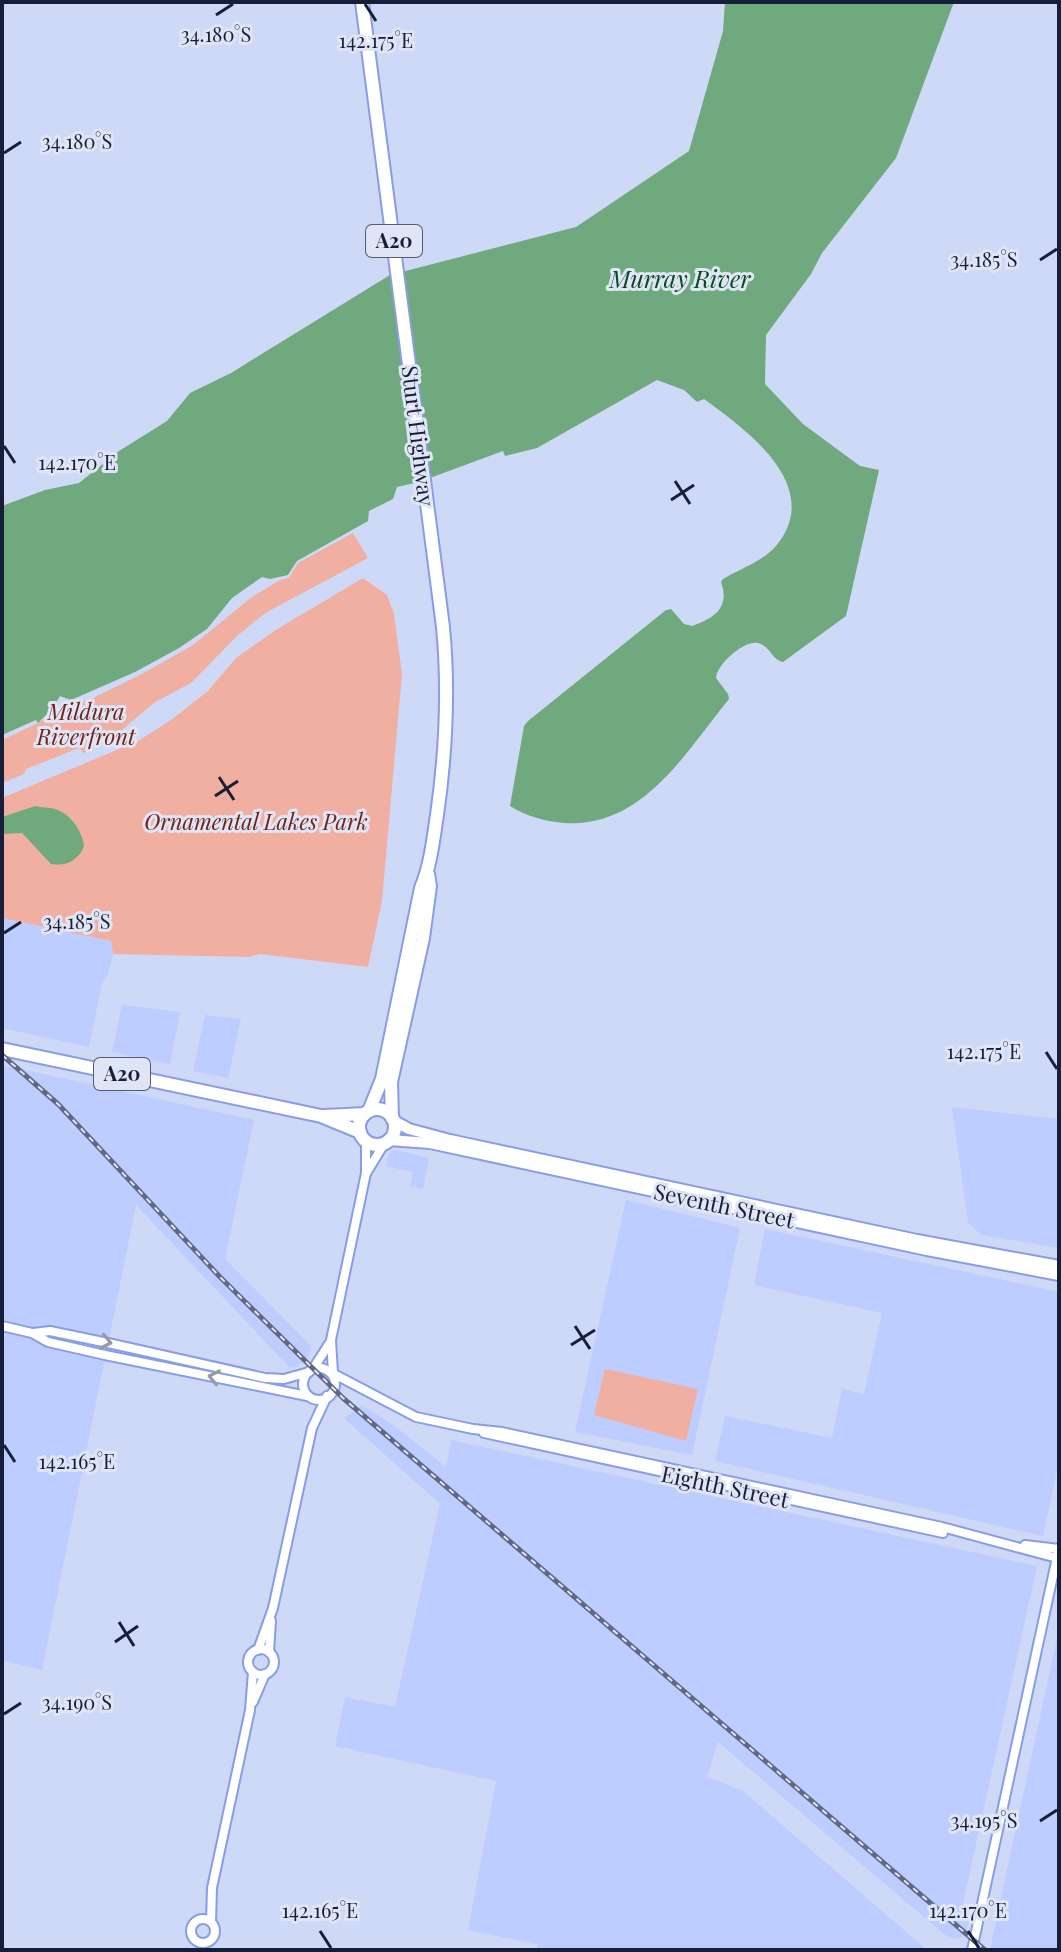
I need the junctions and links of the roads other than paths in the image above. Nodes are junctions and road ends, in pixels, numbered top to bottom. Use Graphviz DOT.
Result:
graph roads {
  1 [pos="362,2"];
  2 [pos="428,871"];
  3 [pos="2,1049"];
  4 [pos="367,1113"];
  5 [pos="321,1116"];
  6 [pos="393,1120"];
  7 [pos="363,1137"];
  8 [pos="386,1142"];
  9 [pos="366,1173"];
  10 [pos="1059,1266"];
  11 [pos="1059,1275"];
  12 [pos="2,1326"];
  13 [pos="331,1340"];
  14 [pos="311,1370"];
  15 [pos="333,1374"];
  16 [pos="251,1380"];
  17 [pos="365,1391"];
  18 [pos="328,1396"];
  19 [pos="307,1397"];
  20 [pos="312,1428"];
  21 [pos="1058,1552"];
  22 [pos="273,1608"];
  23 [pos="258,1650"];
  24 [pos="269,1652"];
  25 [pos="253,1672"];
  26 [pos="265,1674"];
  27 [pos="250,1710"];
  28 [pos="212,1888"];
  29 [pos="198,1920"];
  30 [pos="211,1922"];
  31 [pos="194,1940"];
  32 [pos="204,1946"];
  33 [pos="194,1950"];
  34 [pos="972,1950"];
  1 -- 2 [label="highway, Sturt Highway / A20"];
  2 -- 4 [label="highway, Sturt Highway / A20"];
  2 -- 6 [label="highway, Sturt Highway / A20"];
  3 -- 5 [label="highway, A20"];
  4 -- 5 [label="highway, A20"];
  4 -- 6 [label="highway, A20"];
  4 -- 7 [label="highway, A20"];
  5 -- 7 [label="highway, A20"];
  6 -- 8 [label="highway, A20"];
  6 -- 10 [label="main road, Seventh Street"];
  7 -- 8 [label="highway, A20"];
  7 -- 9 [label="street"];
  8 -- 9 [label="street"];
  8 -- 11 [label="main road, Seventh Street"];
  9 -- 13 [label="street"];
  12 -- 16 [label="street"];
  13 -- 14 [label="street"];
  13 -- 15 [label="street"];
  14 -- 15 [label="street"];
  14 -- 16 [label="street"];
  14 -- 19 [label="street"];
  15 -- 17 [label="street, Eighth Street"];
  15 -- 18 [label="street"];
  16 -- 19 [label="street"];
  17 -- 18 [label="street"];
  17 -- 21 [label="street, Eighth Street"];
  18 -- 19 [label="street"];
  18 -- 20 [label="street"];
  19 -- 20 [label="street"];
  20 -- 22 [label="street"];
  21 -- 34 [label="street"];
  22 -- 23 [label="street"];
  22 -- 24 [label="street"];
  23 -- 24 [label="street"];
  23 -- 25 [label="street"];
  24 -- 26 [label="street"];
  25 -- 26 [label="street"];
  25 -- 27 [label="street"];
  26 -- 27 [label="street"];
  27 -- 28 [label="street"];
  28 -- 29 [label="street"];
  28 -- 30 [label="street"];
  29 -- 30 [label="street"];
  29 -- 31 [label="street"];
  30 -- 32 [label="street"];
  31 -- 32 [label="street"];
  31 -- 33 [label="street"];
}
